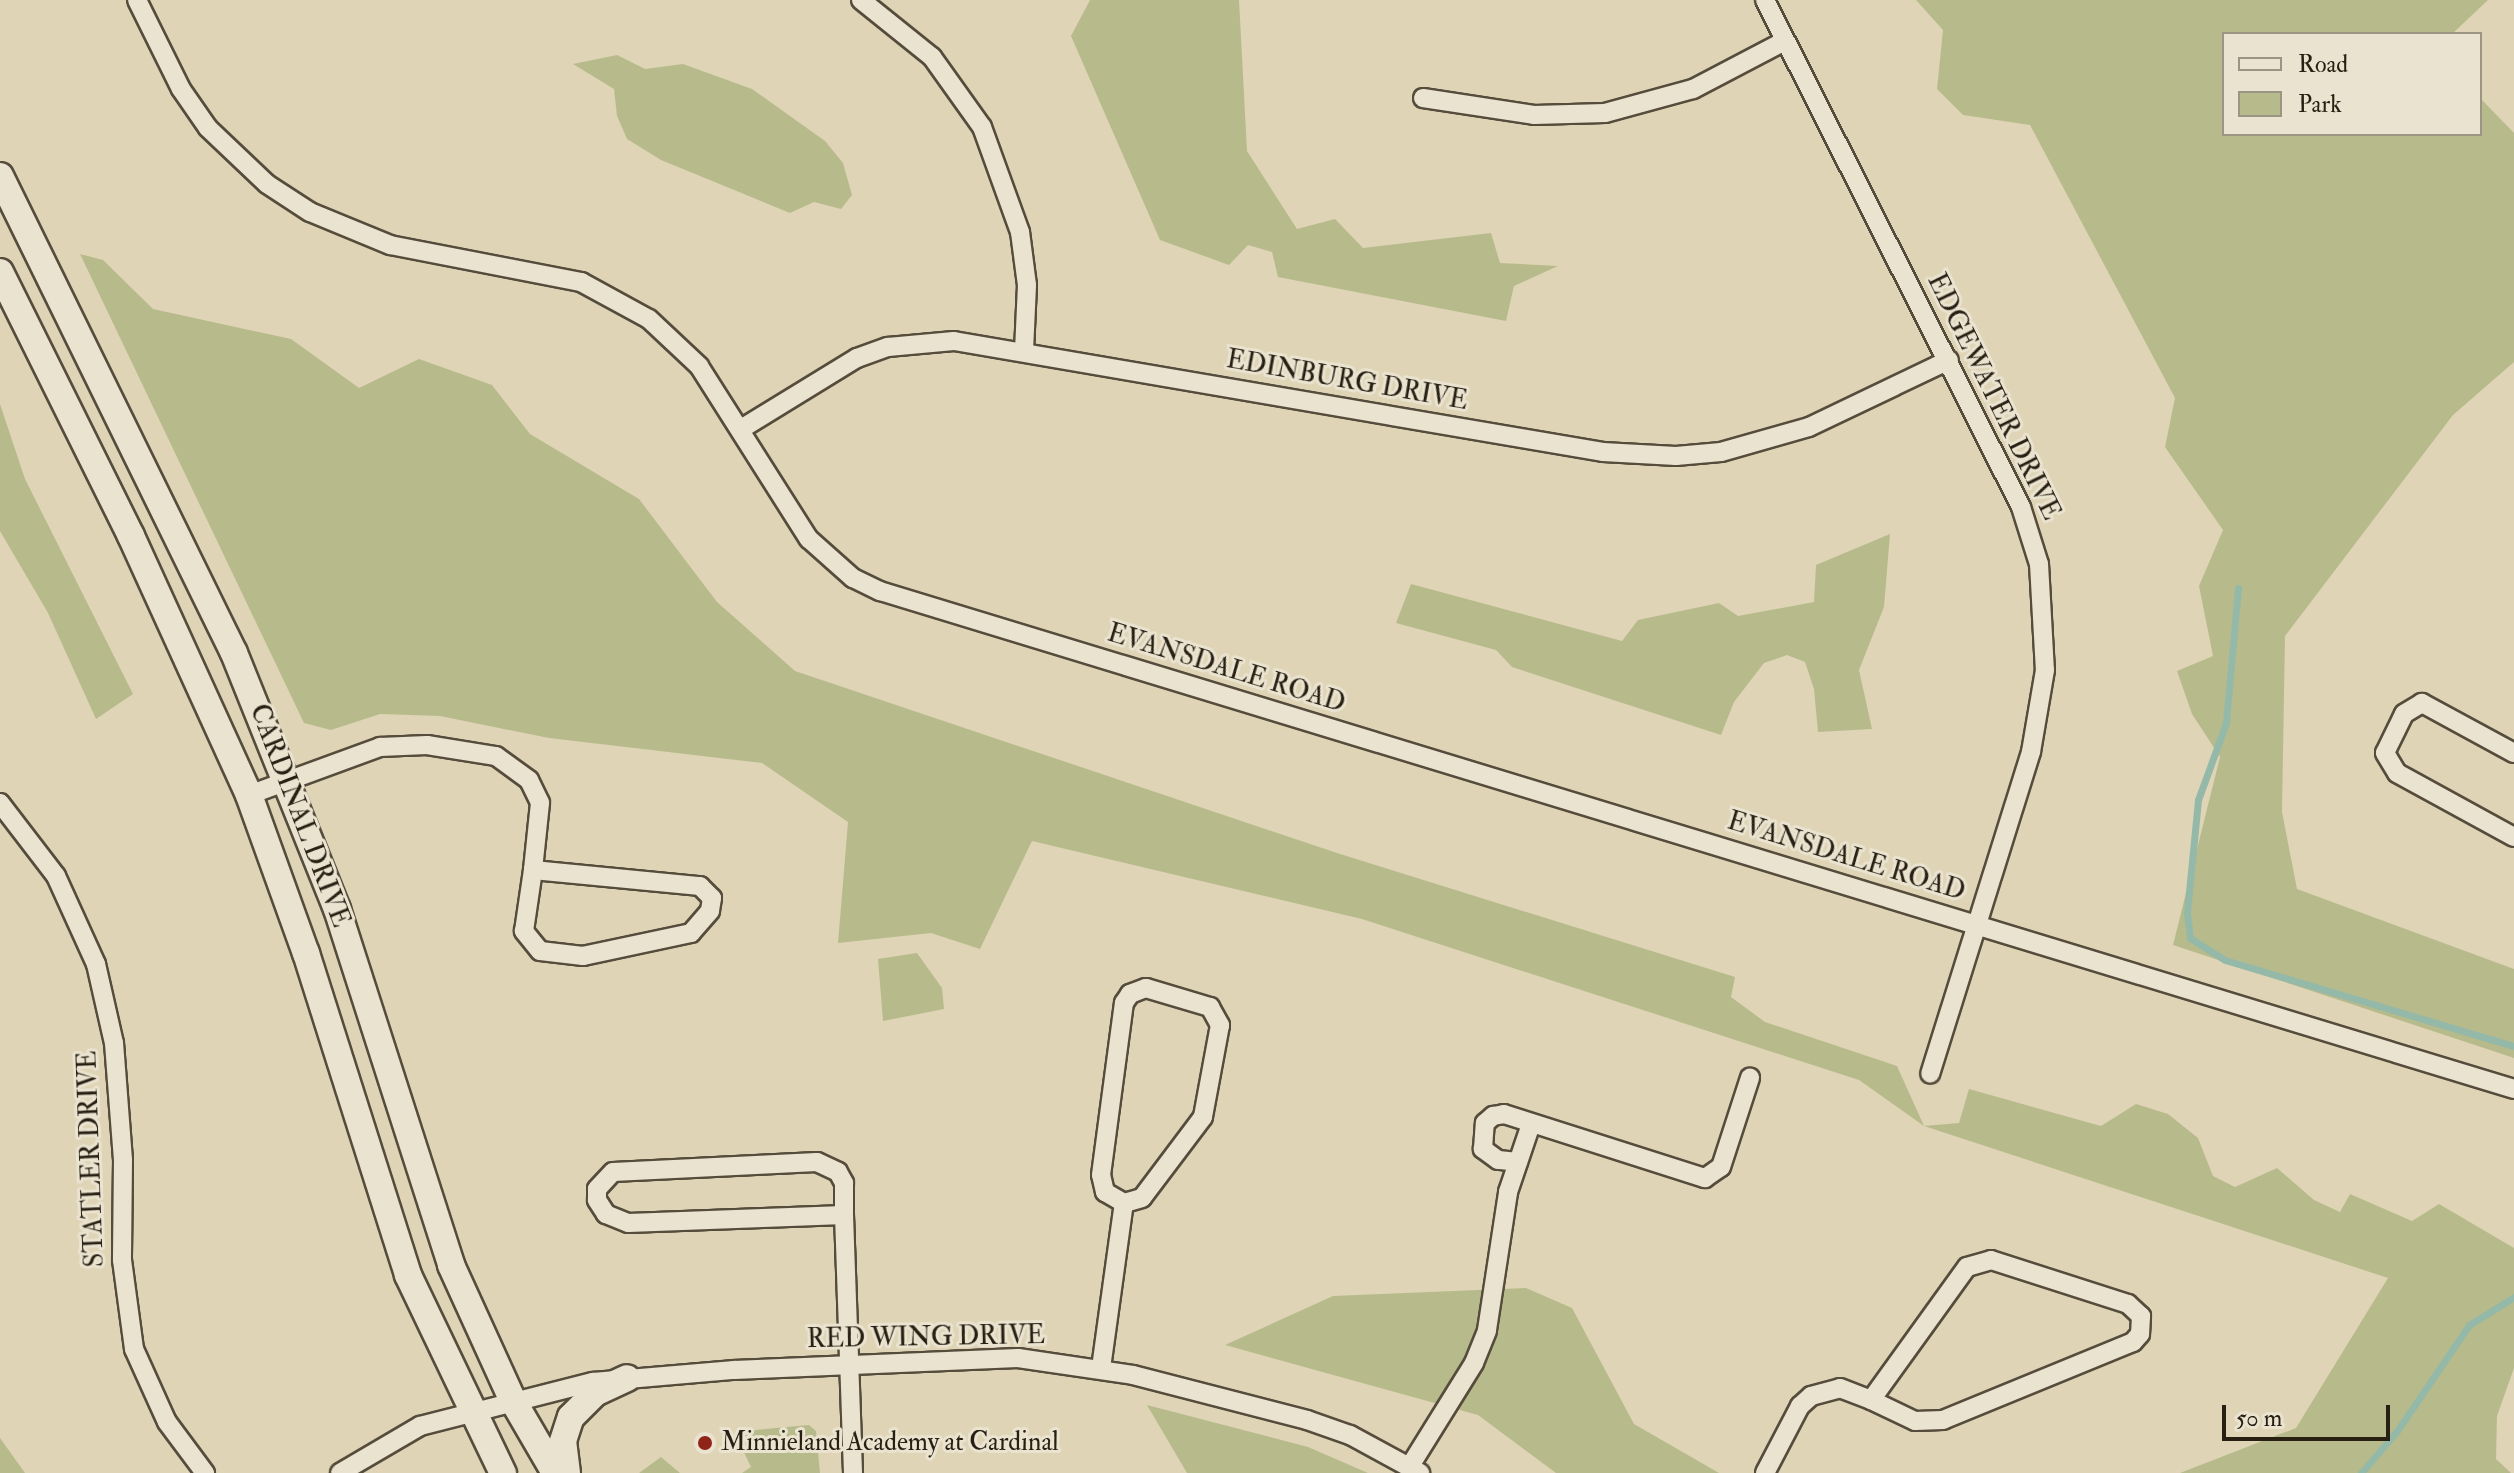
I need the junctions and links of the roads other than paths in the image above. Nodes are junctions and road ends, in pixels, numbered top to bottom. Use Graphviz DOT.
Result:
graph roads {
  1 [pos="137,0"];
  2 [pos="861,0"];
  3 [pos="1765,0"];
  4 [pos="1783,42"];
  5 [pos="1423,98"];
  6 [pos="0,176"];
  7 [pos="0,272"];
  8 [pos="1024,352"];
  9 [pos="1949,360"];
  10 [pos="741,429"];
  11 [pos="2514,753"];
  12 [pos="286,778"];
  13 [pos="249,795"];
  14 [pos="0,803"];
  15 [pos="2514,837"];
  16 [pos="533,870"];
  17 [pos="1977,924"];
  18 [pos="1930,1074"];
  19 [pos="1750,1078"];
  20 [pos="2514,1089"];
  21 [pos="1531,1124"];
  22 [pos="1518,1162"];
  23 [pos="1124,1203"];
  24 [pos="844,1215"];
  25 [pos="849,1364"];
  26 [pos="1101,1368"];
  27 [pos="627,1378"];
  28 [pos="512,1399"];
  29 [pos="1871,1400"];
  30 [pos="469,1410"];
  31 [pos="1415,1470"];
  32 [pos="205,1473"];
  33 [pos="340,1473"];
  34 [pos="503,1473"];
  35 [pos="555,1473"];
  36 [pos="567,1473"];
  37 [pos="853,1473"];
  38 [pos="1765,1473"];
  1 -- 10 [label="street, EVANSDALE ROAD"];
  2 -- 8 [label="street"];
  3 -- 4 [label="street, EDGEWATER DRIVE"];
  4 -- 5 [label="street"];
  4 -- 9 [label="street, EDGEWATER DRIVE"];
  6 -- 12 [label="main road, CARDINAL DRIVE"];
  7 -- 13 [label="main road, CARDINAL DRIVE"];
  8 -- 9 [label="street, EDINBURG DRIVE"];
  8 -- 10 [label="street, EDINBURG DRIVE"];
  9 -- 17 [label="street, EDGEWATER DRIVE"];
  10 -- 17 [label="street, EVANSDALE ROAD"];
  11 -- 15 [label="street"];
  12 -- 13 [label="street"];
  12 -- 16 [label="street"];
  12 -- 28 [label="main road, CARDINAL DRIVE"];
  13 -- 30 [label="main road, CARDINAL DRIVE"];
  14 -- 32 [label="street, STATLER DRIVE"];
  16 -- 16 [label="street"];
  17 -- 18 [label="street, EDGEWATER DRIVE"];
  17 -- 20 [label="street, EVANSDALE ROAD"];
  19 -- 21 [label="street"];
  21 -- 22 [label="street"];
  21 -- 22 [label="street"];
  22 -- 31 [label="street"];
  23 -- 23 [label="street"];
  23 -- 26 [label="street"];
  24 -- 24 [label="street"];
  24 -- 25 [label="street"];
  25 -- 26 [label="street, RED WING DRIVE"];
  25 -- 27 [label="street, RED WING DRIVE"];
  25 -- 37 [label="street"];
  26 -- 31 [label="street, RED WING DRIVE"];
  27 -- 28 [label="street, RED WING DRIVE"];
  27 -- 36 [label="main road"];
  28 -- 30 [label="street, RED WING DRIVE"];
  28 -- 35 [label="main road, CARDINAL DRIVE"];
  29 -- 29 [label="street"];
  29 -- 38 [label="street"];
  30 -- 33 [label="street, RED WING DRIVE"];
  30 -- 34 [label="main road, CARDINAL DRIVE"];
}
